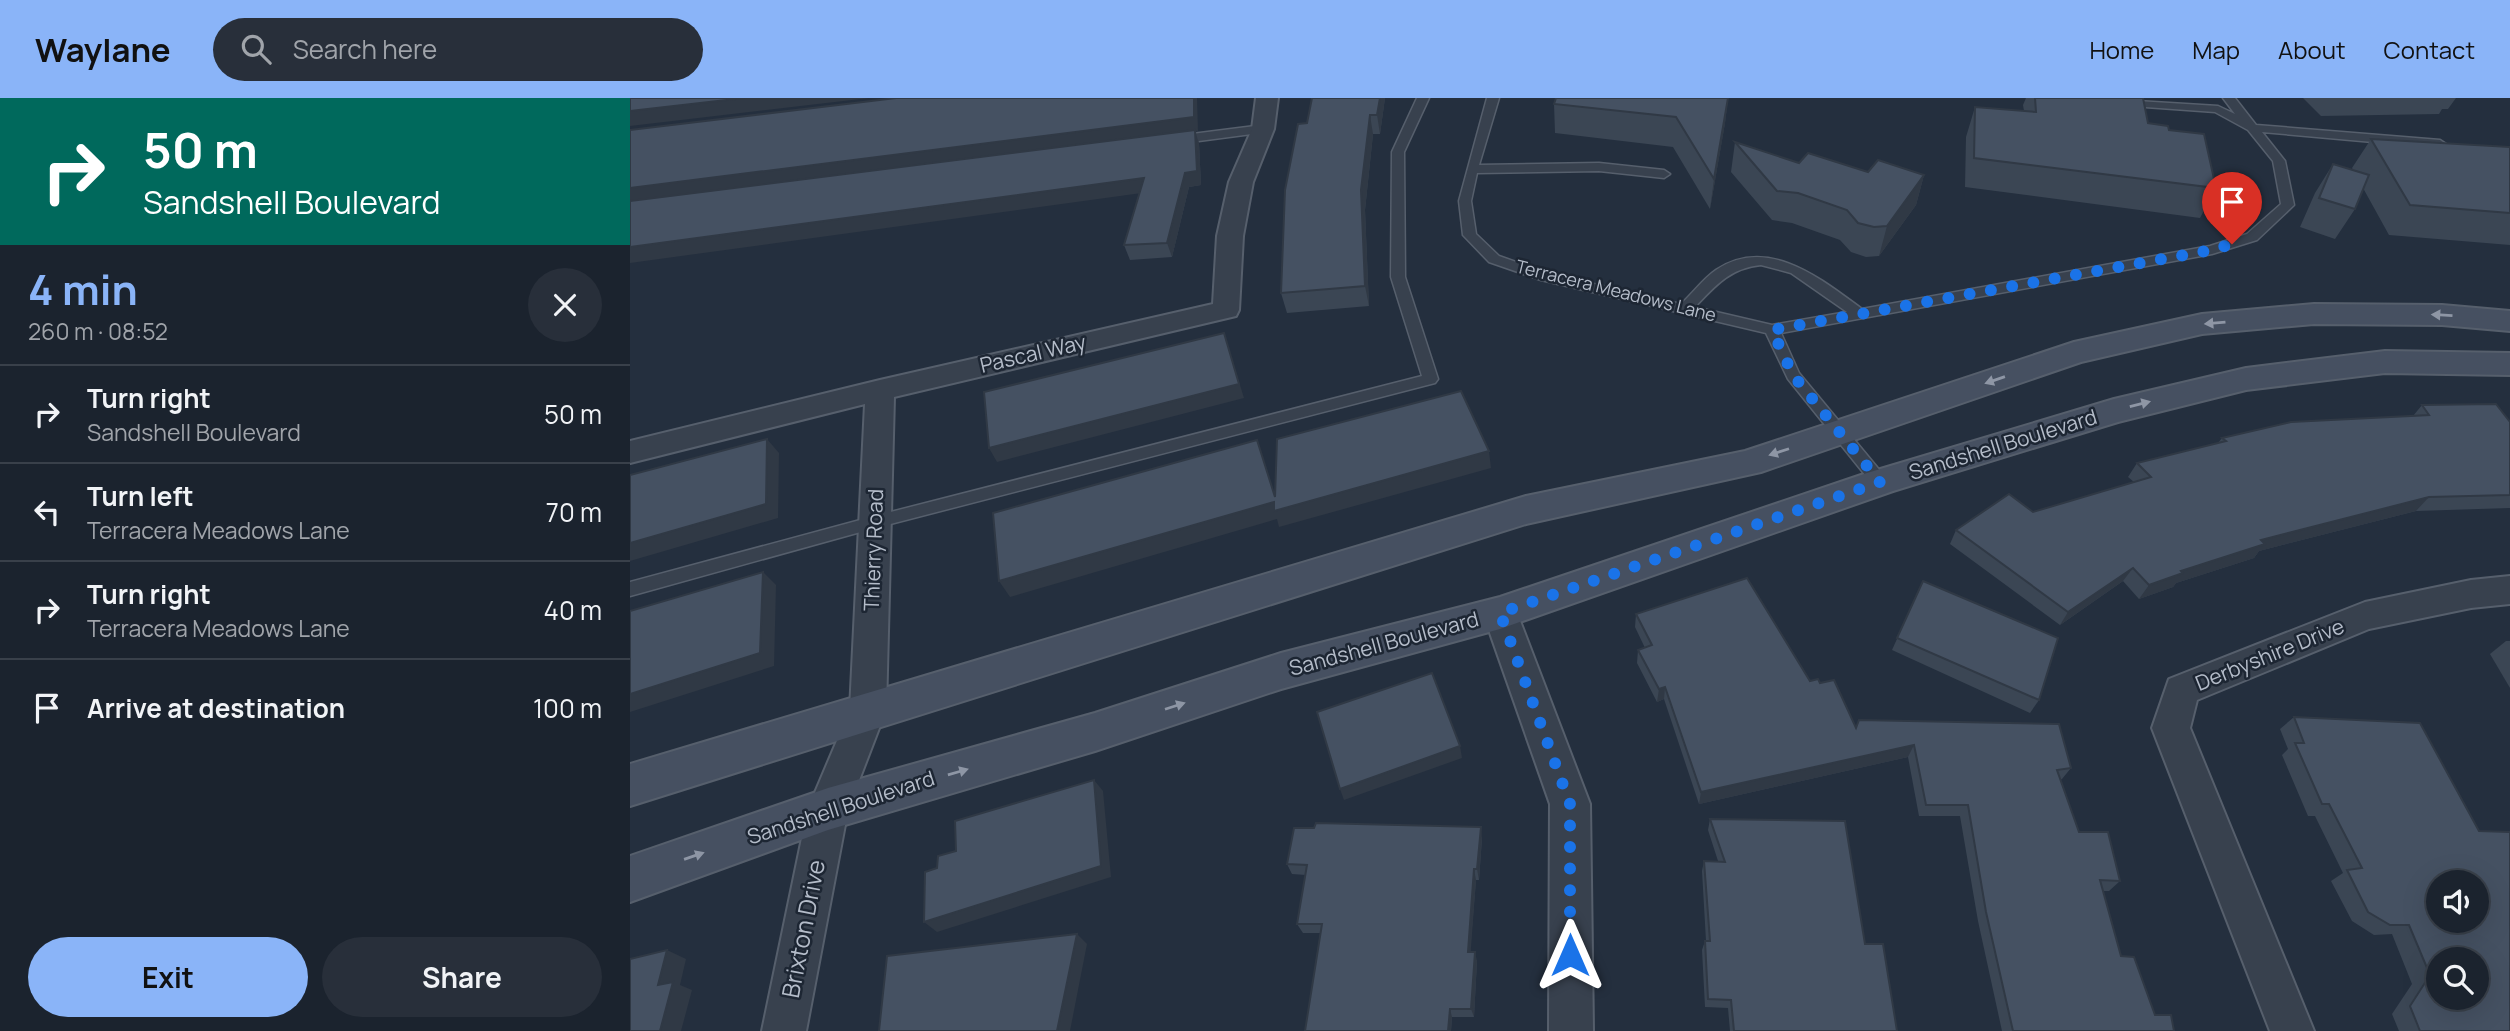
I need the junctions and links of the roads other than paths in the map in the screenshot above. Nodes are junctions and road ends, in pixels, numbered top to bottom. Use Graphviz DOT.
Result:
graph roads {
  1 [pos="1267,98"];
  2 [pos="1423,98"];
  3 [pos="1493,98"];
  4 [pos="2229,98"];
  5 [pos="2113,102"];
  6 [pos="2253,128"];
  7 [pos="1262,129"];
  8 [pos="1166,142"];
  9 [pos="2456,145"];
  10 [pos="1472,169"];
  11 [pos="1664,174"];
  12 [pos="1685,309"];
  13 [pos="1859,314"];
  14 [pos="2510,321"];
  15 [pos="1772,330"];
  16 [pos="2510,364"];
  17 [pos="880,390"];
  18 [pos="1838,432"];
  19 [pos="630,452"];
  20 [pos="1880,482"];
  21 [pos="875,522"];
  22 [pos="630,589"];
  23 [pos="2510,590"];
  24 [pos="1500,613"];
  25 [pos="868,710"];
  26 [pos="630,785"];
  27 [pos="828,809"];
  28 [pos="630,879"];
  29 [pos="784,1031"];
  30 [pos="1571,1031"];
  31 [pos="2292,1031"];
  1 -- 7 [label="street, Pascal Way"];
  2 -- 21 [label="lane"];
  3 -- 10 [label="lane"];
  4 -- 6 [label="lane, Terracera Meadows Lane"];
  5 -- 6 [label="lane"];
  6 -- 9 [label="lane"];
  6 -- 13 [label="lane, Terracera Meadows Lane"];
  7 -- 8 [label="lane"];
  7 -- 17 [label="street, Pascal Way"];
  10 -- 11 [label="lane"];
  10 -- 12 [label="lane, Terracera Meadows Lane"];
  12 -- 13 [label="lane"];
  12 -- 15 [label="lane, Terracera Meadows Lane"];
  13 -- 15 [label="lane, Terracera Meadows Lane"];
  14 -- 18 [label="street, one-way"];
  15 -- 18 [label="lane"];
  20 -- 16 [label="street, Sandshell Boulevard, one-way"];
  17 -- 19 [label="street, Pascal Way"];
  17 -- 21 [label="street, Thierry Road"];
  18 -- 20 [label="lane"];
  18 -- 25 [label="street, one-way"];
  20 -- 24 [label="street, Sandshell Boulevard"];
  21 -- 22 [label="lane"];
  21 -- 25 [label="street, Thierry Road"];
  23 -- 31 [label="street, Derbyshire Drive"];
  27 -- 24 [label="street, Sandshell Boulevard, one-way"];
  24 -- 30 [label="street"];
  25 -- 26 [label="street"];
  25 -- 27 [label="street, Brixton Drive"];
  28 -- 27 [label="street, Sandshell Boulevard, one-way"];
  27 -- 29 [label="street, Brixton Drive"];
}
